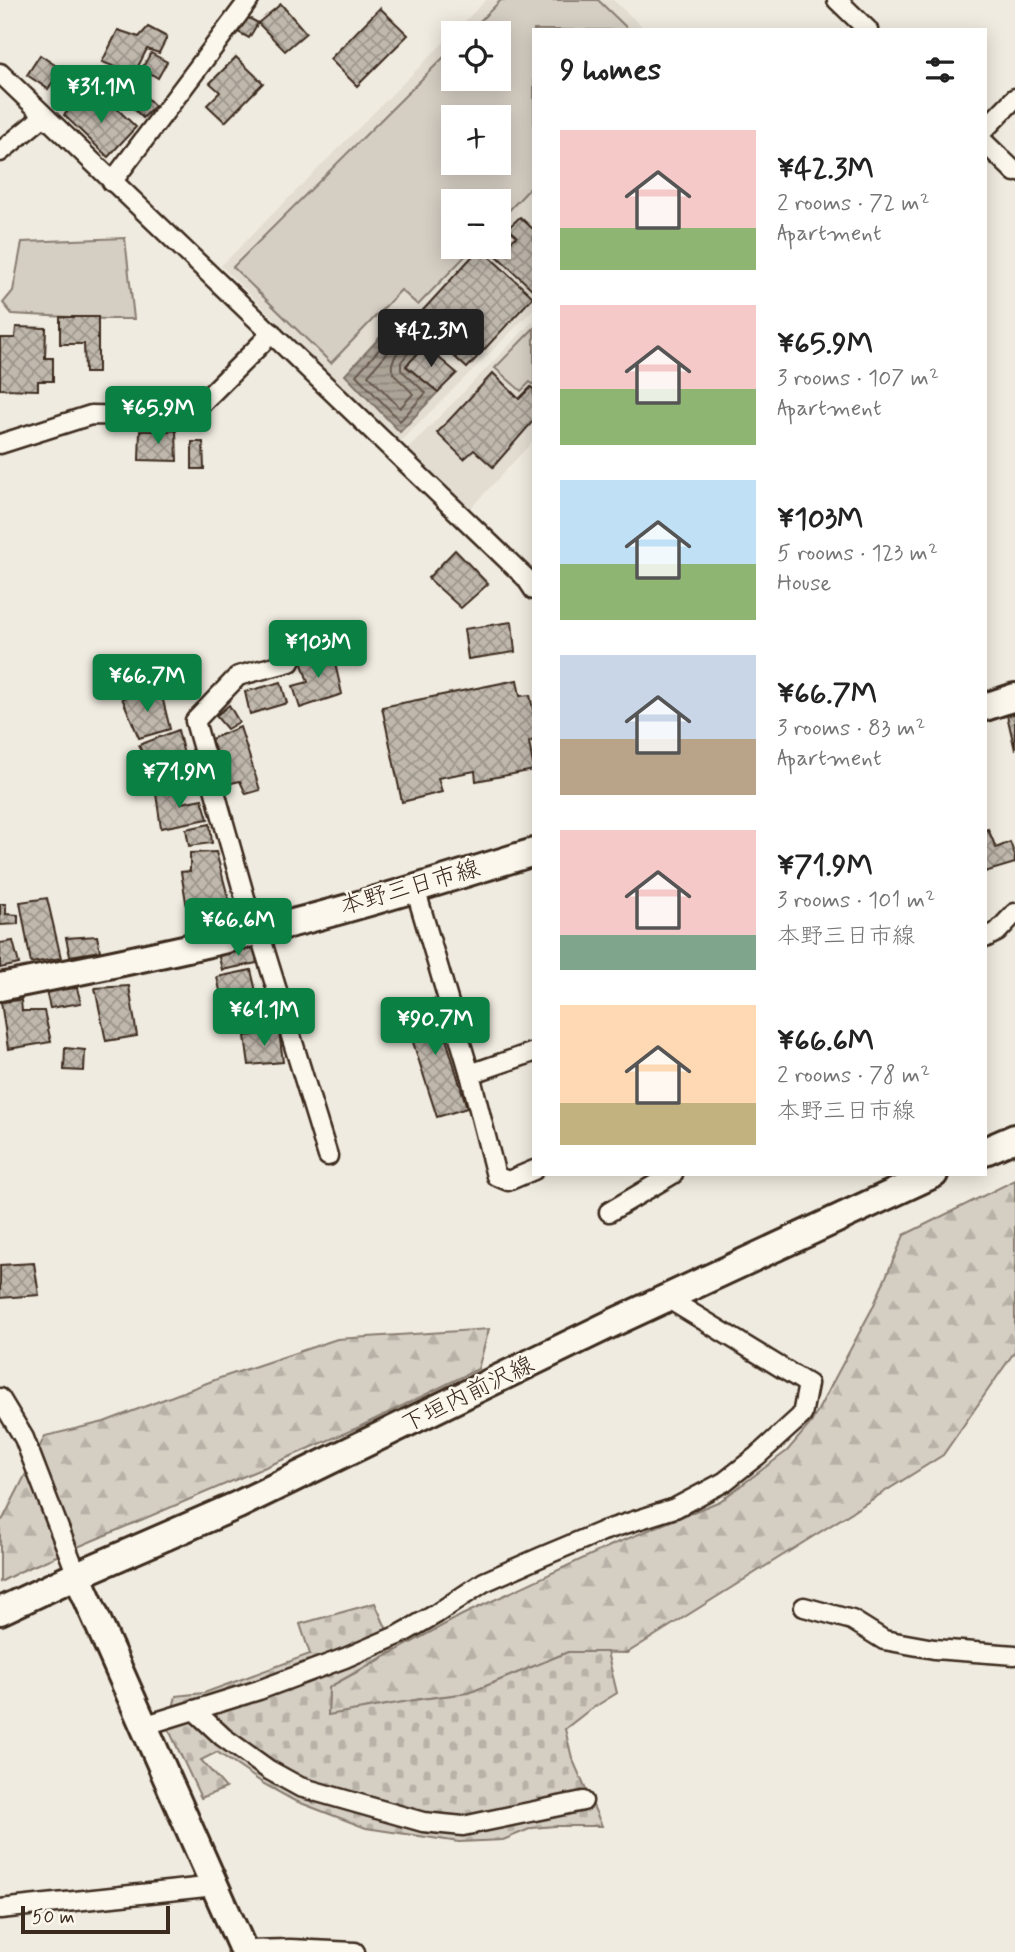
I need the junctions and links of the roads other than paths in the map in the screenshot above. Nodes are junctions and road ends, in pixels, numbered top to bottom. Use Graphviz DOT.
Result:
graph roads {
  1 [pos="249,0"];
  2 [pos="837,0"];
  3 [pos="866,28"];
  4 [pos="0,73"];
  5 [pos="1015,98"];
  6 [pos="44,116"];
  7 [pos="987,127"];
  8 [pos="987,145"];
  9 [pos="0,152"];
  10 [pos="1015,172"];
  11 [pos="112,182"];
  12 [pos="272,333"];
  13 [pos="0,444"];
  14 [pos="532,587"];
  15 [pos="290,662"];
  16 [pos="1015,696"];
  17 [pos="987,706"];
  18 [pos="532,853"];
  19 [pos="415,888"];
  20 [pos="1015,913"];
  21 [pos="259,932"];
  22 [pos="987,937"];
  23 [pos="0,987"];
  24 [pos="532,1053"];
  25 [pos="470,1074"];
  26 [pos="1015,1138"];
  27 [pos="987,1150"];
  28 [pos="328,1156"];
  29 [pos="532,1171"];
  30 [pos="670,1176"];
  31 [pos="930,1176"];
  32 [pos="609,1212"];
  33 [pos="667,1298"];
  34 [pos="0,1398"];
  35 [pos="77,1575"];
  36 [pos="804,1607"];
  37 [pos="0,1611"];
  38 [pos="1015,1655"];
  39 [pos="194,1710"];
  40 [pos="143,1726"];
  41 [pos="583,1801"];
  42 [pos="215,1886"];
  43 [pos="0,1909"];
  44 [pos="244,1951"];
  45 [pos="355,1952"];
  1 -- 11 [label="street"];
  2 -- 3 [label="street"];
  4 -- 6 [label="street"];
  5 -- 7 [label="street"];
  6 -- 9 [label="street"];
  6 -- 11 [label="street"];
  8 -- 10 [label="street"];
  11 -- 12 [label="street"];
  12 -- 13 [label="street"];
  12 -- 14 [label="street"];
  15 -- 21 [label="street"];
  16 -- 17 [label="main road"];
  18 -- 19 [label="main road, 本野三日市線"];
  19 -- 21 [label="main road, 本野三日市線"];
  19 -- 25 [label="street"];
  20 -- 22 [label="street"];
  21 -- 23 [label="main road, 本野三日市線"];
  21 -- 28 [label="street"];
  24 -- 25 [label="street"];
  25 -- 29 [label="street"];
  26 -- 27 [label="main road"];
  30 -- 32 [label="street"];
  31 -- 33 [label="main road, 下垣内前沢線"];
  33 -- 35 [label="main road, 下垣内前沢線"];
  33 -- 39 [label="street"];
  34 -- 35 [label="street"];
  35 -- 37 [label="main road, 下垣内前沢線"];
  35 -- 40 [label="main road"];
  36 -- 38 [label="street"];
  39 -- 40 [label="street"];
  39 -- 41 [label="street"];
  40 -- 42 [label="main road"];
  42 -- 43 [label="street"];
  42 -- 44 [label="main road"];
  44 -- 45 [label="street"];
}
